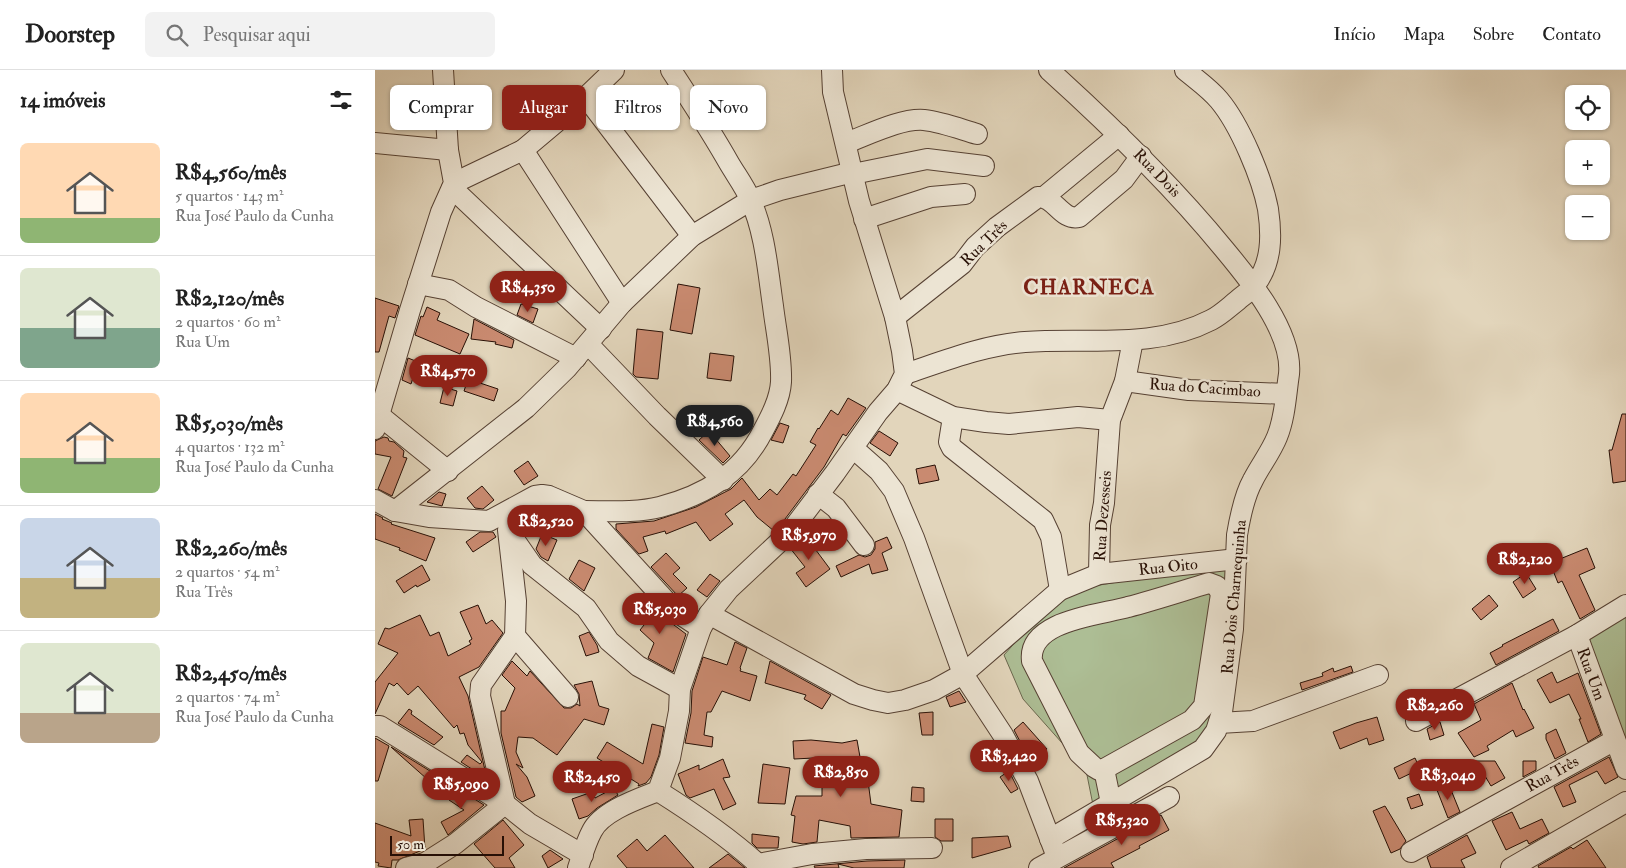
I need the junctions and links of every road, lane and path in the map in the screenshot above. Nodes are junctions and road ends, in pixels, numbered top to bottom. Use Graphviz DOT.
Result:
graph roads {
  1 [pos="461,70"];
  2 [pos="615,70"];
  3 [pos="671,70"];
  4 [pos="832,70"];
  5 [pos="1049,70"];
  6 [pos="1185,70"];
  7 [pos="444,78"];
  8 [pos="586,97"];
  9 [pos="547,130"];
  10 [pos="977,134"];
  11 [pos="1119,135"];
  12 [pos="375,143"];
  13 [pos="846,143"];
  14 [pos="448,150"];
  15 [pos="523,150"];
  16 [pos="1141,156"];
  17 [pos="985,166"];
  18 [pos="853,173"];
  19 [pos="453,186"];
  20 [pos="965,194"];
  21 [pos="1044,197"];
  22 [pos="751,200"];
  23 [pos="864,219"];
  24 [pos="692,236"];
  25 [pos="418,284"];
  26 [pos="1254,286"];
  27 [pos="622,303"];
  28 [pos="895,317"];
  29 [pos="601,329"];
  30 [pos="1133,340"];
  31 [pos="582,351"];
  32 [pos="1125,381"];
  33 [pos="901,382"];
  34 [pos="1286,394"];
  35 [pos="953,417"];
  36 [pos="1110,420"];
  37 [pos="377,422"];
  38 [pos="853,448"];
  39 [pos="447,470"];
  40 [pos="723,480"];
  41 [pos="818,494"];
  42 [pos="375,500"];
  43 [pos="395,511"];
  44 [pos="584,511"];
  45 [pos="489,522"];
  46 [pos="507,530"];
  47 [pos="864,545"];
  48 [pos="1237,559"];
  49 [pos="1099,574"];
  50 [pos="1059,590"];
  51 [pos="1626,605"];
  52 [pos="705,621"];
  53 [pos="1577,635"];
  54 [pos="515,636"];
  55 [pos="963,674"];
  56 [pos="1378,675"];
  57 [pos="680,689"];
  58 [pos="568,697"];
  59 [pos="1416,721"];
  60 [pos="1219,723"];
  61 [pos="375,726"];
  62 [pos="1615,740"];
  63 [pos="1104,769"];
  64 [pos="1626,769"];
  65 [pos="658,791"];
  66 [pos="1169,796"];
  67 [pos="1626,802"];
  68 [pos="1111,803"];
  69 [pos="505,804"];
  70 [pos="933,848"];
  71 [pos="1053,848"];
  72 [pos="1411,852"];
  73 [pos="580,862"];
  74 [pos="757,866"];
  75 [pos="406,868"];
  76 [pos="1039,868"];
  77 [pos="1511,868"];
  1 -- 7 [label="street"];
  2 -- 8 [label="street"];
  3 -- 22 [label="street"];
  4 -- 13 [label="street"];
  5 -- 11 [label="street, Rua Dois"];
  6 -- 26 [label="street"];
  7 -- 14 [label="street"];
  8 -- 24 [label="street"];
  9 -- 15 [label="street"];
  10 -- 13 [label="street"];
  11 -- 16 [label="street, Rua Dois"];
  11 -- 21 [label="street, Rua Três"];
  12 -- 14 [label="street"];
  13 -- 18 [label="street"];
  14 -- 19 [label="street"];
  15 -- 19 [label="street"];
  15 -- 27 [label="street"];
  16 -- 21 [label="street"];
  16 -- 26 [label="street, Rua Dois"];
  17 -- 18 [label="street"];
  18 -- 22 [label="street"];
  18 -- 23 [label="street"];
  19 -- 25 [label="street"];
  19 -- 29 [label="street"];
  20 -- 23 [label="street"];
  21 -- 28 [label="street, Rua Três"];
  22 -- 24 [label="street"];
  22 -- 40 [label="street"];
  23 -- 28 [label="street"];
  24 -- 27 [label="street"];
  25 -- 31 [label="street"];
  25 -- 37 [label="street"];
  26 -- 30 [label="street"];
  26 -- 34 [label="street, Rua Dois Charnequinha"];
  27 -- 29 [label="street"];
  28 -- 33 [label="street"];
  29 -- 31 [label="street"];
  30 -- 32 [label="street, Rua Dezesseis"];
  30 -- 33 [label="street"];
  31 -- 39 [label="street"];
  31 -- 40 [label="street"];
  32 -- 34 [label="street, Rua do Cacimbao"];
  32 -- 36 [label="street, Rua Dezesseis"];
  33 -- 35 [label="street"];
  33 -- 38 [label="street"];
  34 -- 48 [label="street, Rua Dois Charnequinha"];
  35 -- 36 [label="street"];
  35 -- 50 [label="street"];
  36 -- 49 [label="street, Rua Dezesseis"];
  37 -- 39 [label="street"];
  38 -- 41 [label="street"];
  38 -- 55 [label="street"];
  39 -- 43 [label="street"];
  40 -- 44 [label="street"];
  41 -- 47 [label="street"];
  41 -- 52 [label="street"];
  42 -- 43 [label="street"];
  43 -- 45 [label="street"];
  44 -- 45 [label="street"];
  44 -- 52 [label="street, Rua Dezesseis"];
  45 -- 46 [label="street"];
  46 -- 54 [label="street"];
  46 -- 57 [label="street"];
  48 -- 49 [label="street, Rua Oito"];
  48 -- 60 [label="street, Rua Dois Charnequinha"];
  49 -- 50 [label="street, Rua Dezesseis"];
  50 -- 55 [label="street, Rua Dezesseis"];
  51 -- 53 [label="street"];
  52 -- 55 [label="street, Rua Dezesseis"];
  52 -- 57 [label="street"];
  53 -- 59 [label="street"];
  53 -- 62 [label="street, Rua Um"];
  54 -- 58 [label="street"];
  54 -- 69 [label="street"];
  55 -- 71 [label="street"];
  56 -- 60 [label="street"];
  57 -- 65 [label="street"];
  60 -- 68 [label="street, Rua Dois Charnequinha"];
  61 -- 69 [label="street"];
  62 -- 64 [label="street, Rua Um"];
  62 -- 72 [label="street, Rua Três"];
  63 -- 63 [label="street"];
  63 -- 68 [label="street"];
  65 -- 73 [label="street"];
  65 -- 74 [label="street"];
  66 -- 71 [label="street"];
  67 -- 77 [label="street"];
  68 -- 71 [label="street, Rua Dois Charnequinha"];
  69 -- 73 [label="street"];
  69 -- 75 [label="street"];
  70 -- 74 [label="street"];
  71 -- 76 [label="street"];
}
